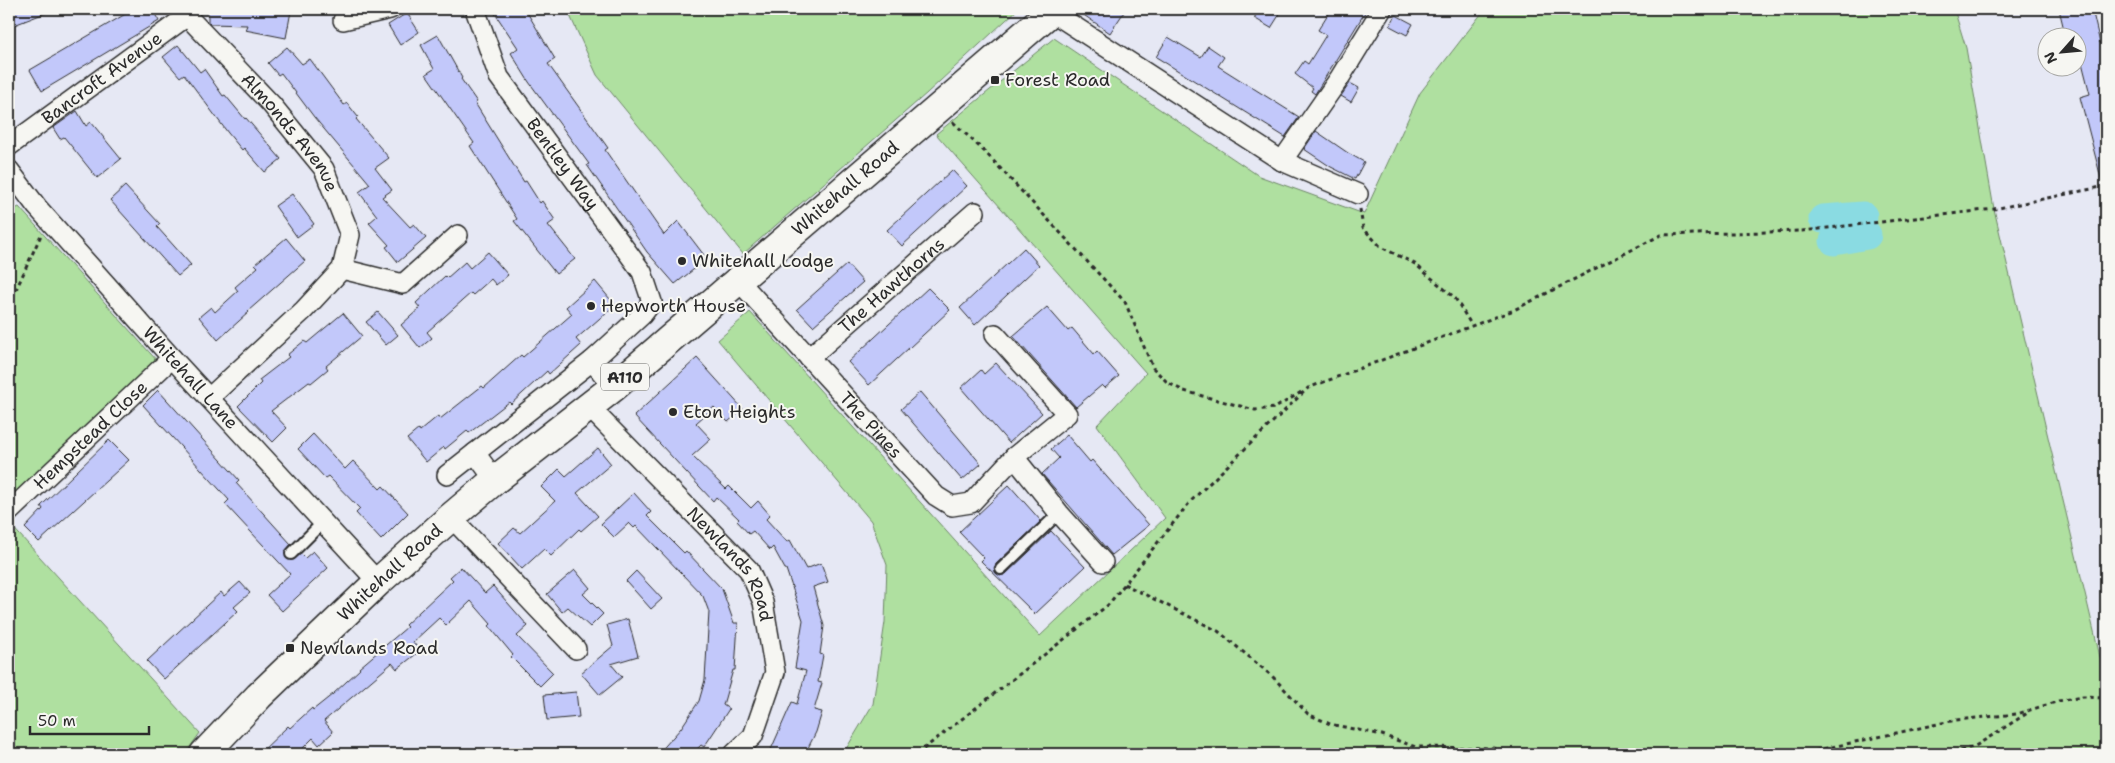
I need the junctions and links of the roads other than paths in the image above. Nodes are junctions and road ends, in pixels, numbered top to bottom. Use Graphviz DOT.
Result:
graph roads {
  1 [pos="390,9"];
  2 [pos="474,9"];
  3 [pos="1382,9"];
  4 [pos="1053,10"];
  5 [pos="185,12"];
  6 [pos="343,20"];
  7 [pos="9,146"];
  8 [pos="1282,161"];
  9 [pos="9,170"];
  10 [pos="1358,194"];
  11 [pos="975,212"];
  12 [pos="458,235"];
  13 [pos="342,269"];
  14 [pos="737,279"];
  15 [pos="995,334"];
  16 [pos="172,358"];
  17 [pos="809,358"];
  18 [pos="592,361"];
  19 [pos="614,387"];
  20 [pos="209,398"];
  21 [pos="588,406"];
  22 [pos="475,453"];
  23 [pos="1014,458"];
  24 [pos="447,475"];
  25 [pos="495,480"];
  26 [pos="9,512"];
  27 [pos="1059,513"];
  28 [pos="451,517"];
  29 [pos="323,522"];
  30 [pos="291,554"];
  31 [pos="1103,562"];
  32 [pos="1001,569"];
  33 [pos="378,582"];
  34 [pos="576,649"];
  35 [pos="206,754"];
  36 [pos="734,754"];
  1 -- 6 [label="street"];
  2 -- 18 [label="street, Bentley Way"];
  3 -- 8 [label="street"];
  4 -- 8 [label="street"];
  4 -- 14 [label="main road, Whitehall Road / A110"];
  5 -- 7 [label="street, Bancroft Avenue"];
  5 -- 13 [label="street, Almonds Avenue"];
  8 -- 10 [label="street"];
  9 -- 16 [label="street, Whitehall Lane"];
  11 -- 17 [label="street, The Hawthorns"];
  12 -- 13 [label="street"];
  13 -- 20 [label="street"];
  14 -- 17 [label="street, The Pines"];
  14 -- 19 [label="main road, Whitehall Road / A110"];
  15 -- 23 [label="street, The Pines"];
  16 -- 20 [label="street, Whitehall Lane"];
  16 -- 26 [label="street, Hempstead Close"];
  17 -- 23 [label="street, The Pines"];
  18 -- 19 [label="street"];
  18 -- 22 [label="street"];
  19 -- 21 [label="main road, Whitehall Road / A110"];
  20 -- 29 [label="street, Whitehall Lane"];
  21 -- 25 [label="main road, Whitehall Road / A110"];
  21 -- 36 [label="street, Newlands Road"];
  22 -- 24 [label="street"];
  22 -- 25 [label="street"];
  23 -- 27 [label="street"];
  25 -- 28 [label="main road, Whitehall Road / A110"];
  27 -- 31 [label="street"];
  27 -- 32 [label="lane"];
  28 -- 33 [label="main road, Whitehall Road / A110"];
  28 -- 34 [label="street"];
  29 -- 30 [label="lane"];
  29 -- 33 [label="street, Whitehall Lane"];
  33 -- 35 [label="main road, Whitehall Road / A110"];
}
